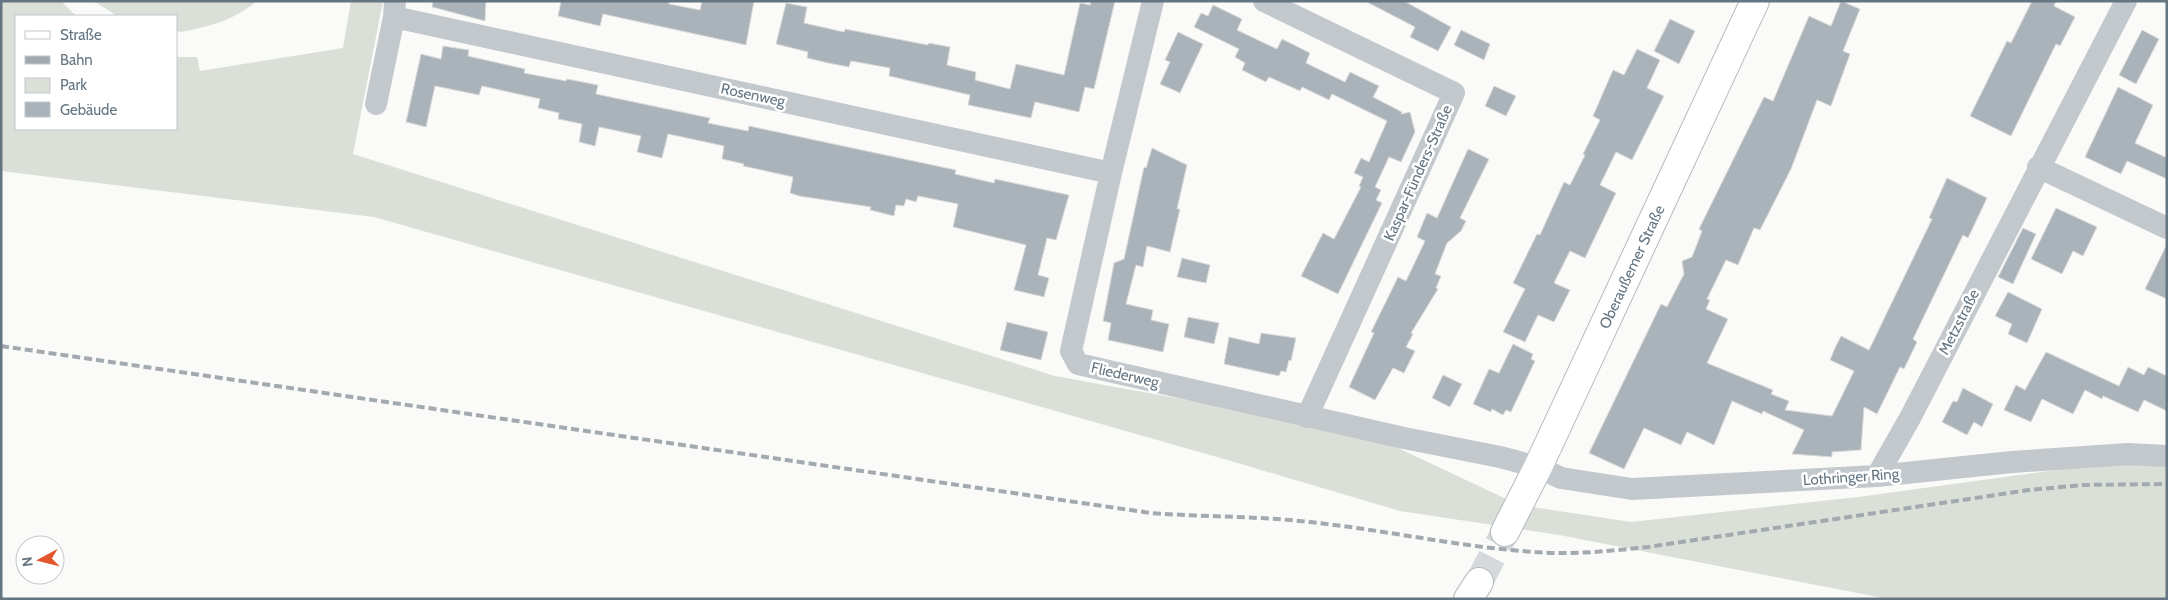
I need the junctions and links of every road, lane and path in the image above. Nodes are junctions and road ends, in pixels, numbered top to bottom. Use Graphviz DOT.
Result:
graph roads {
  1 [pos="1153,1"];
  2 [pos="1264,1"];
  3 [pos="1755,1"];
  4 [pos="2126,1"];
  5 [pos="395,9"];
  6 [pos="376,104"];
  7 [pos="2038,167"];
  8 [pos="1111,173"];
  9 [pos="2167,228"];
  10 [pos="1307,416"];
  11 [pos="2167,456"];
  12 [pos="1538,467"];
  13 [pos="1877,476"];
  14 [pos="1505,532"];
  1 -- 8 [label="street, Fliederweg"];
  2 -- 10 [label="street, Kaspar-Fünders-Straße"];
  3 -- 12 [label="main road, Oberaußemer Straße"];
  4 -- 7 [label="street, Metzstraße"];
  5 -- 6 [label="street"];
  5 -- 8 [label="street, Rosenweg"];
  7 -- 9 [label="street"];
  7 -- 13 [label="street, Metzstraße"];
  8 -- 10 [label="street, Fliederweg"];
  10 -- 12 [label="street, Fliederweg"];
  11 -- 13 [label="street, Lothringer Ring"];
  12 -- 13 [label="street, Lothringer Ring"];
  12 -- 14 [label="main road, Oberaußemer Straße"];
}
